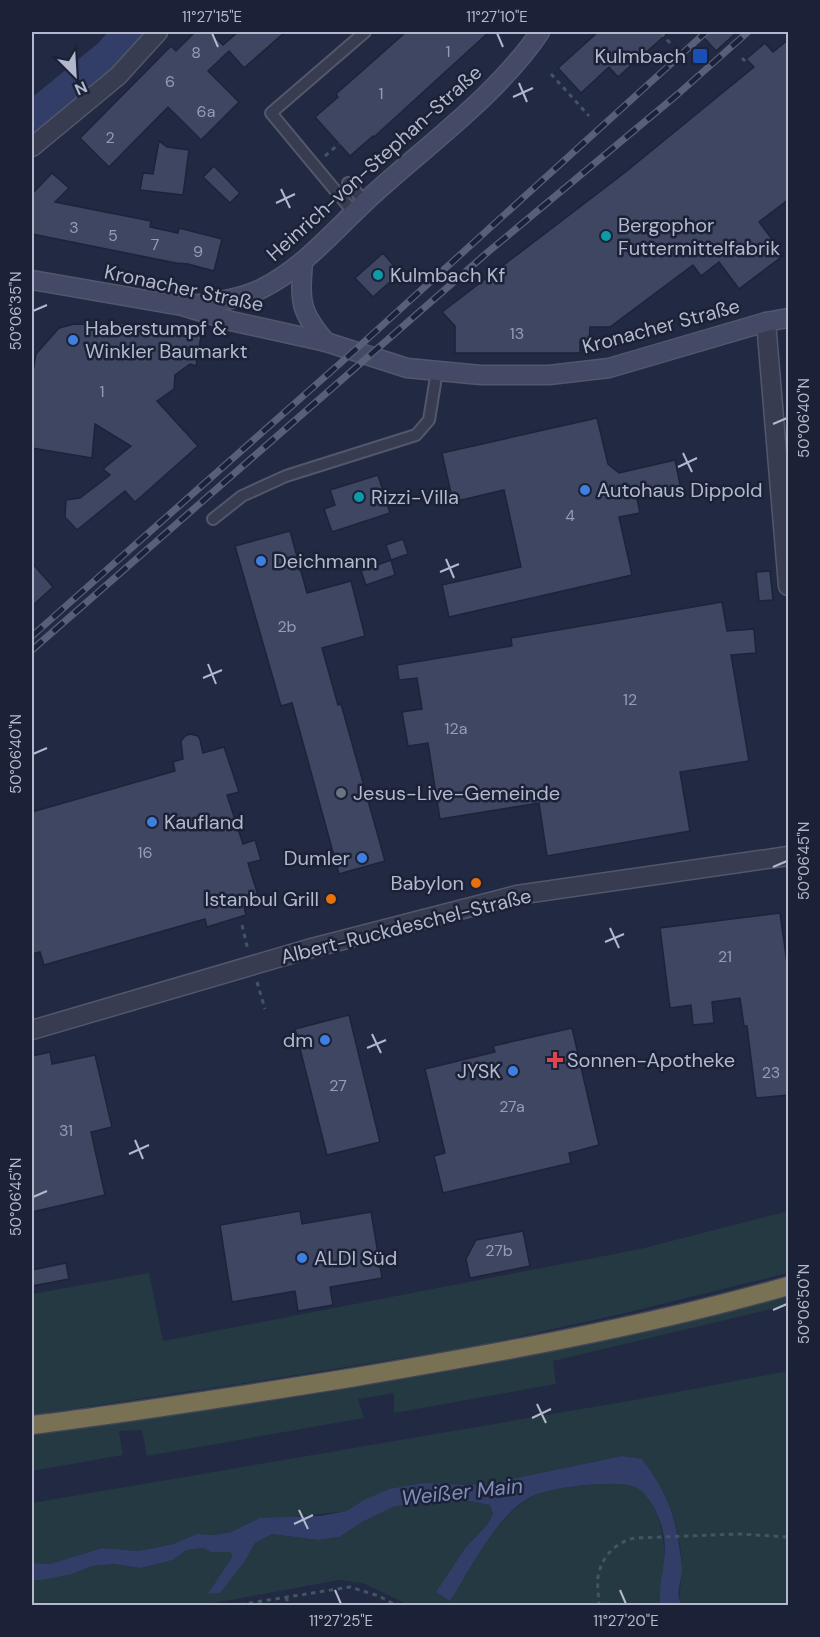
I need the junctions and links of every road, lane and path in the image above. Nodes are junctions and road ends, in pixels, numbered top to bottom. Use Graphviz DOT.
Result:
graph roads {
  1 [pos="158,32"];
  2 [pos="365,32"];
  3 [pos="540,32"];
  4 [pos="663,33"];
  5 [pos="670,43"];
  6 [pos="742,58"];
  7 [pos="748,64"];
  8 [pos="551,74"];
  9 [pos="589,116"];
  10 [pos="33,141"];
  11 [pos="339,144"];
  12 [pos="314,165"];
  13 [pos="348,183"];
  14 [pos="360,207"];
  15 [pos="303,261"];
  16 [pos="32,280"];
  17 [pos="182,306"];
  18 [pos="789,318"];
  19 [pos="766,322"];
  20 [pos="326,342"];
  21 [pos="437,371"];
  22 [pos="213,519"];
  23 [pos="789,586"];
  24 [pos="789,856"];
  25 [pos="32,1030"];
  26 [pos="789,1286"];
  27 [pos="32,1425"];
  28 [pos="789,1537"];
  29 [pos="286,1597"];
  30 [pos="231,1605"];
  31 [pos="289,1605"];
  32 [pos="397,1605"];
  33 [pos="599,1605"];
  1 -- 10 [label="street"];
  2 -- 12 [label="lane"];
  3 -- 14 [label="street, Heinrich-von-Stephan-Straße"];
  4 -- 5 [label="path"];
  6 -- 7 [label="path"];
  8 -- 9 [label="path"];
  11 -- 12 [label="path"];
  12 -- 14 [label="lane"];
  13 -- 14 [label="lane"];
  14 -- 15 [label="street, Heinrich-von-Stephan-Straße"];
  15 -- 17 [label="street, Heinrich-von-Stephan-Straße"];
  15 -- 20 [label="street"];
  16 -- 17 [label="street, Kronacher Straße"];
  17 -- 20 [label="street, Kronacher Straße"];
  18 -- 19 [label="street, Kronacher Straße"];
  19 -- 21 [label="street, Kronacher Straße"];
  19 -- 23 [label="street"];
  20 -- 21 [label="street, Kronacher Straße"];
  21 -- 22 [label="lane"];
  24 -- 25 [label="street, Albert-Ruckdeschel-Straße"];
  26 -- 27 [label="highway"];
  28 -- 33 [label="path"];
  29 -- 30 [label="path"];
  29 -- 31 [label="path"];
  29 -- 32 [label="path"];
}
